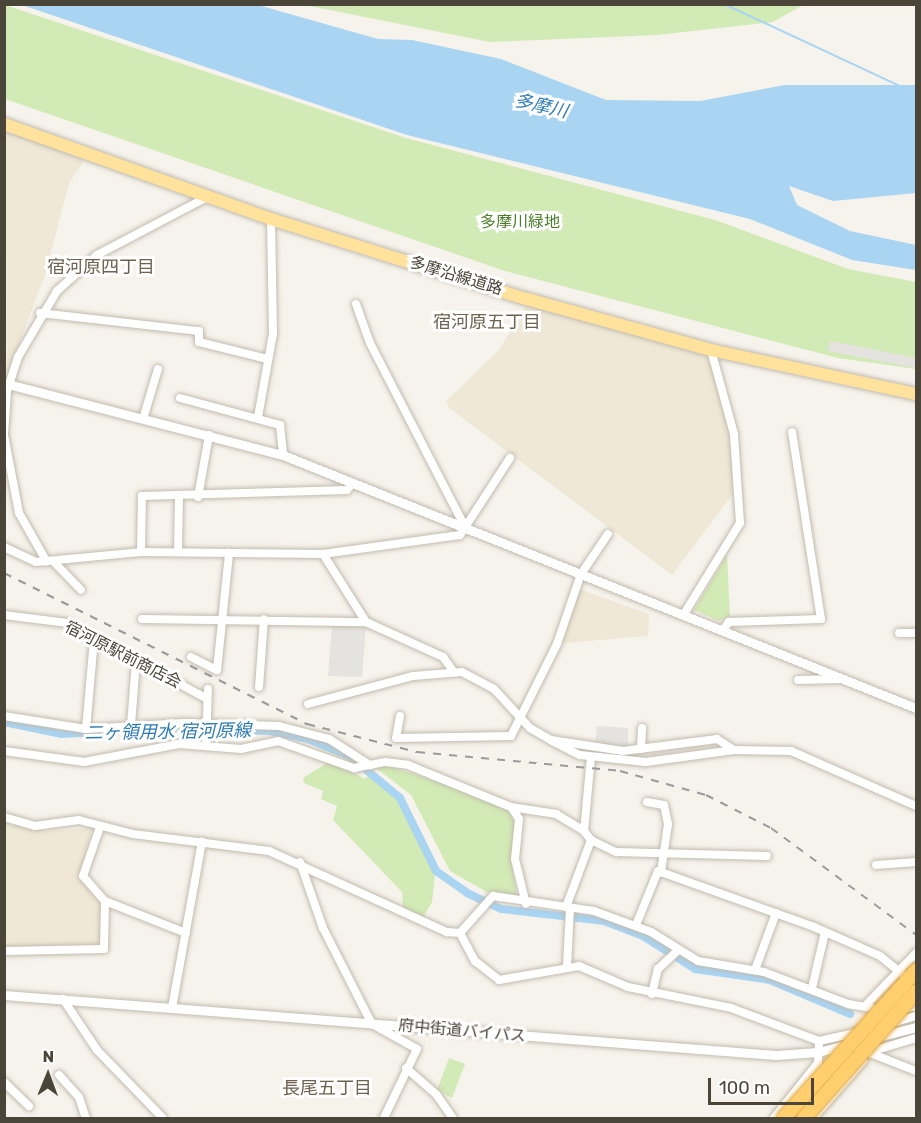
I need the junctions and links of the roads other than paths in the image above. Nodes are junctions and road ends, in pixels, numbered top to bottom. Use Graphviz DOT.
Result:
graph roads {
  1 [pos="4,124"];
  2 [pos="207,197"];
  3 [pos="271,219"];
  4 [pos="356,304"];
  5 [pos="40,313"];
  6 [pos="711,350"];
  7 [pos="267,358"];
  8 [pos="158,369"];
  9 [pos="7,384"];
  10 [pos="916,394"];
  11 [pos="180,398"];
  12 [pos="258,417"];
  13 [pos="143,419"];
  14 [pos="792,432"];
  15 [pos="4,434"];
  16 [pos="209,435"];
  17 [pos="283,455"];
  18 [pos="510,458"];
  19 [pos="353,483"];
  20 [pos="179,496"];
  21 [pos="198,497"];
  22 [pos="465,527"];
  23 [pos="609,534"];
  24 [pos="4,547"];
  25 [pos="141,552"];
  26 [pos="178,552"];
  27 [pos="229,553"];
  28 [pos="323,554"];
  29 [pos="50,562"];
  30 [pos="581,574"];
  31 [pos="81,590"];
  32 [pos="684,614"];
  33 [pos="4,615"];
  34 [pos="142,619"];
  35 [pos="226,619"];
  36 [pos="264,619"];
  37 [pos="366,622"];
  38 [pos="723,630"];
  39 [pos="899,633"];
  40 [pos="916,633"];
  41 [pos="94,640"];
  42 [pos="191,657"];
  43 [pos="136,662"];
  44 [pos="453,671"];
  45 [pos="846,679"];
  46 [pos="798,680"];
  47 [pos="259,687"];
  48 [pos="308,704"];
  49 [pos="916,708"];
  50 [pos="519,714"];
  51 [pos="4,716"];
  52 [pos="400,716"];
  53 [pos="206,724"];
  54 [pos="131,725"];
  55 [pos="642,728"];
  56 [pos="86,729"];
  57 [pos="551,740"];
  58 [pos="206,742"];
  59 [pos="641,749"];
  60 [pos="734,750"];
  61 [pos="4,751"];
  62 [pos="591,757"];
  63 [pos="369,766"];
  64 [pos="647,802"];
  65 [pos="916,806"];
  66 [pos="511,807"];
  67 [pos="4,818"];
  68 [pos="100,827"];
  69 [pos="584,831"];
  70 [pos="591,840"];
  71 [pos="202,842"];
  72 [pos="665,852"];
  73 [pos="766,856"];
  74 [pos="300,862"];
  75 [pos="916,862"];
  76 [pos="876,866"];
  77 [pos="661,872"];
  78 [pos="105,901"];
  79 [pos="526,904"];
  80 [pos="569,908"];
  81 [pos="776,913"];
  82 [pos="636,925"];
  83 [pos="825,932"];
  84 [pos="186,933"];
  85 [pos="460,933"];
  86 [pos="4,951"];
  87 [pos="676,952"];
  88 [pos="916,953"];
  89 [pos="567,966"];
  90 [pos="900,969"];
  91 [pos="755,970"];
  92 [pos="916,971"];
  93 [pos="916,985"];
  94 [pos="812,988"];
  95 [pos="916,992"];
  96 [pos="652,994"];
  97 [pos="4,995"];
  98 [pos="63,999"];
  99 [pos="865,1006"];
  100 [pos="916,1006"];
  101 [pos="172,1008"];
  102 [pos="916,1016"];
  103 [pos="372,1024"];
  104 [pos="913,1028"];
  105 [pos="916,1038"];
  106 [pos="819,1041"];
  107 [pos="870,1053"];
  108 [pos="818,1058"];
  109 [pos="406,1068"];
  110 [pos="916,1071"];
  111 [pos="59,1075"];
  112 [pos="4,1082"];
  113 [pos="29,1106"];
  114 [pos="86,1119"];
  115 [pos="163,1119"];
  116 [pos="384,1119"];
  117 [pos="453,1119"];
  118 [pos="774,1119"];
  119 [pos="784,1119"];
  120 [pos="804,1119"];
  121 [pos="813,1119"];
  1 -- 2 [label="main road, 多摩沿線道路"];
  2 -- 3 [label="main road, 多摩沿線道路"];
  2 -- 5 [label="street"];
  3 -- 6 [label="main road, 多摩沿線道路"];
  3 -- 7 [label="street"];
  4 -- 22 [label="street"];
  5 -- 7 [label="street"];
  5 -- 9 [label="street"];
  6 -- 10 [label="main road, 多摩沿線道路"];
  6 -- 32 [label="street"];
  7 -- 12 [label="street"];
  8 -- 13 [label="street"];
  9 -- 13 [label="street"];
  9 -- 15 [label="street"];
  11 -- 12 [label="street"];
  12 -- 17 [label="street"];
  13 -- 16 [label="street"];
  14 -- 38 [label="street"];
  15 -- 29 [label="street"];
  16 -- 17 [label="street"];
  16 -- 21 [label="street"];
  17 -- 19 [label="street"];
  18 -- 22 [label="street"];
  19 -- 21 [label="street"];
  19 -- 22 [label="street"];
  20 -- 21 [label="street"];
  20 -- 25 [label="street"];
  20 -- 26 [label="street"];
  22 -- 28 [label="street"];
  22 -- 30 [label="street"];
  23 -- 30 [label="street"];
  24 -- 29 [label="street"];
  25 -- 26 [label="street"];
  25 -- 29 [label="street"];
  26 -- 27 [label="street"];
  27 -- 28 [label="street"];
  27 -- 35 [label="street"];
  28 -- 37 [label="street"];
  29 -- 31 [label="street"];
  30 -- 32 [label="street"];
  30 -- 50 [label="street"];
  32 -- 38 [label="street"];
  33 -- 41 [label="street, 宿河原駅前商店会"];
  34 -- 35 [label="street"];
  35 -- 36 [label="street"];
  35 -- 42 [label="street"];
  36 -- 37 [label="street"];
  36 -- 47 [label="street"];
  37 -- 44 [label="street"];
  38 -- 45 [label="street"];
  39 -- 40 [label="street"];
  41 -- 43 [label="street, 宿河原駅前商店会"];
  41 -- 56 [label="street"];
  43 -- 53 [label="street, 宿河原駅前商店会"];
  43 -- 54 [label="street"];
  44 -- 48 [label="street"];
  44 -- 50 [label="street"];
  45 -- 46 [label="street"];
  45 -- 49 [label="street"];
  50 -- 52 [label="street"];
  50 -- 57 [label="street"];
  51 -- 56 [label="street"];
  53 -- 54 [label="street"];
  53 -- 58 [label="street"];
  53 -- 63 [label="street"];
  54 -- 56 [label="street"];
  55 -- 59 [label="street"];
  57 -- 59 [label="street"];
  57 -- 62 [label="street"];
  58 -- 61 [label="street"];
  58 -- 63 [label="street"];
  59 -- 60 [label="street"];
  60 -- 62 [label="street"];
  60 -- 65 [label="street"];
  62 -- 69 [label="street"];
  63 -- 66 [label="street"];
  64 -- 72 [label="street"];
  66 -- 69 [label="street"];
  66 -- 79 [label="street"];
  67 -- 68 [label="street"];
  68 -- 71 [label="street"];
  68 -- 78 [label="street"];
  69 -- 70 [label="street"];
  70 -- 72 [label="street"];
  70 -- 80 [label="street"];
  71 -- 74 [label="street"];
  71 -- 84 [label="street"];
  72 -- 73 [label="street"];
  72 -- 77 [label="street"];
  74 -- 85 [label="street"];
  74 -- 103 [label="street"];
  75 -- 76 [label="street"];
  77 -- 81 [label="street"];
  77 -- 82 [label="street"];
  78 -- 84 [label="street"];
  78 -- 86 [label="street"];
  79 -- 80 [label="street"];
  79 -- 85 [label="street"];
  80 -- 82 [label="street"];
  80 -- 89 [label="street"];
  81 -- 83 [label="street"];
  81 -- 91 [label="street"];
  82 -- 87 [label="street"];
  83 -- 90 [label="street"];
  83 -- 94 [label="street"];
  84 -- 101 [label="street"];
  85 -- 89 [label="street"];
  87 -- 91 [label="street"];
  87 -- 96 [label="street"];
  88 -- 90 [label="street"];
  89 -- 96 [label="street"];
  90 -- 93 [label="street"];
  90 -- 99 [label="street"];
  91 -- 94 [label="street"];
  92 -- 119 [label="highway, bridge"];
  94 -- 99 [label="street"];
  95 -- 120 [label="highway, bridge"];
  96 -- 106 [label="street"];
  97 -- 98 [label="street, 府中街道バイパス"];
  98 -- 101 [label="street, 府中街道バイパス"];
  98 -- 115 [label="street"];
  99 -- 100 [label="street"];
  101 -- 103 [label="street, 府中街道バイパス"];
  102 -- 106 [label="street"];
  103 -- 108 [label="street, 府中街道バイパス"];
  103 -- 109 [label="street"];
  104 -- 108 [label="street, 府中街道バイパス"];
  105 -- 107 [label="street"];
  106 -- 108 [label="street"];
  107 -- 108 [label="street"];
  107 -- 110 [label="street"];
  107 -- 121 [label="street"];
  108 -- 118 [label="street"];
  109 -- 116 [label="street"];
  109 -- 117 [label="street"];
  111 -- 114 [label="street"];
  112 -- 113 [label="street"];
}
